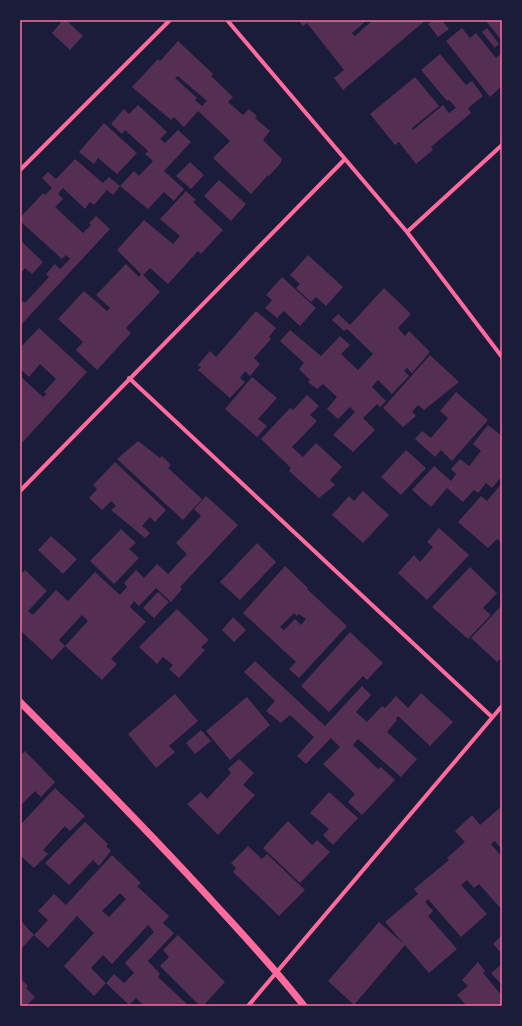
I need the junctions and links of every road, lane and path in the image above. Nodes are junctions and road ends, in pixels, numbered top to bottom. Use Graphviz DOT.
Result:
graph roads {
  1 [pos="170,20"];
  2 [pos="227,20"];
  3 [pos="502,145"];
  4 [pos="345,159"];
  5 [pos="20,170"];
  6 [pos="407,232"];
  7 [pos="502,357"];
  8 [pos="129,378"];
  9 [pos="20,491"];
  10 [pos="20,702"];
  11 [pos="502,706"];
  12 [pos="492,717"];
  13 [pos="278,973"];
  14 [pos="248,1006"];
  15 [pos="304,1006"];
  1 -- 5 [label="street"];
  2 -- 4 [label="street"];
  3 -- 6 [label="street"];
  4 -- 6 [label="street"];
  4 -- 8 [label="street"];
  6 -- 7 [label="street"];
  8 -- 9 [label="street"];
  8 -- 12 [label="street"];
  10 -- 13 [label="street"];
  11 -- 12 [label="street"];
  12 -- 13 [label="street"];
  13 -- 14 [label="street"];
  13 -- 15 [label="street"];
}
